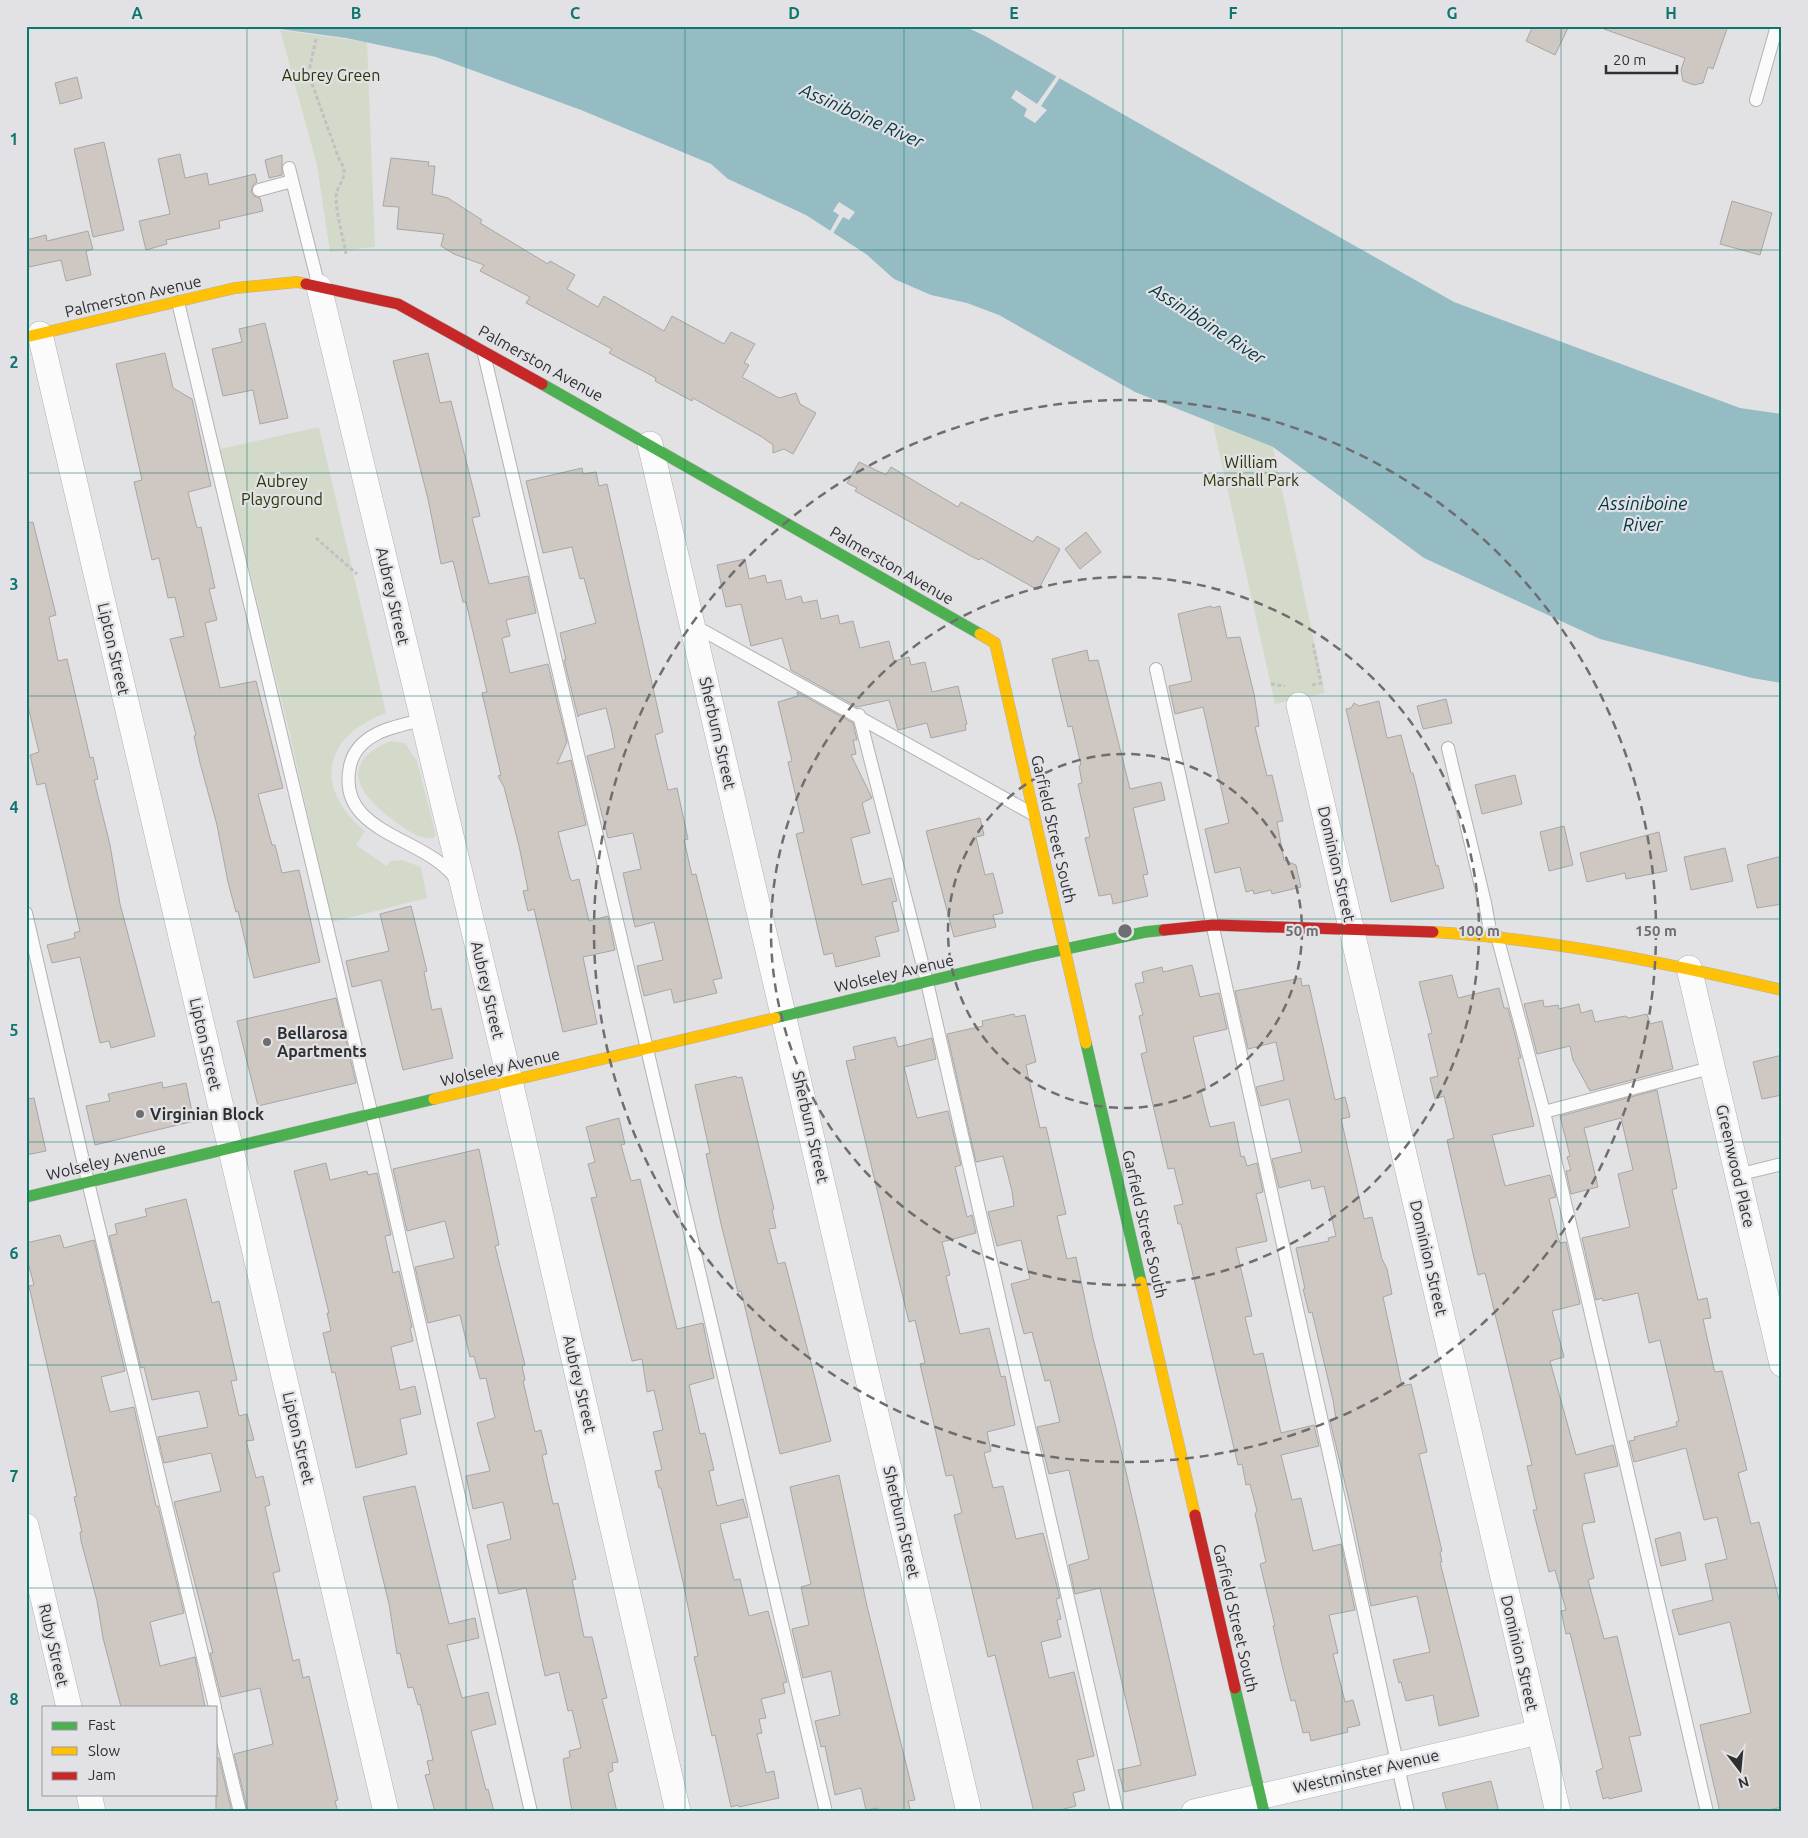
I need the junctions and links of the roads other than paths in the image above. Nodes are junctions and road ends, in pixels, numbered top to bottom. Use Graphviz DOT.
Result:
graph roads {
  1 [pos="1778,26"];
  2 [pos="1756,100"];
  3 [pos="289,168"];
  4 [pos="292,182"];
  5 [pos="259,190"];
  6 [pos="319,286"];
  7 [pos="178,302"];
  8 [pos="33,336"];
  9 [pos="483,349"];
  10 [pos="650,444"];
  11 [pos="693,625"];
  12 [pos="996,643"];
  13 [pos="1156,669"];
  14 [pos="1299,705"];
  15 [pos="859,715"];
  16 [pos="423,720"];
  17 [pos="1448,748"];
  18 [pos="1033,814"];
  19 [pos="466,894"];
  20 [pos="26,914"];
  21 [pos="1213,925"];
  22 [pos="1352,928"];
  23 [pos="1494,936"];
  24 [pos="1065,950"];
  25 [pos="1689,968"];
  26 [pos="927,982"];
  27 [pos="1782,990"];
  28 [pos="785,1016"];
  29 [pos="648,1048"];
  30 [pos="1714,1067"];
  31 [pos="510,1081"];
  32 [pos="1544,1112"];
  33 [pos="372,1114"];
  34 [pos="231,1148"];
  35 [pos="1782,1164"];
  36 [pos="1737,1175"];
  37 [pos="88,1182"];
  38 [pos="26,1197"];
  39 [pos="1782,1364"];
  40 [pos="26,1526"];
  41 [pos="68,1706"];
  42 [pos="215,1706"];
  43 [pos="218,1720"];
  44 [pos="1539,1732"];
  45 [pos="1398,1765"];
  46 [pos="89,1796"];
  47 [pos="1262,1803"];
  48 [pos="93,1812"];
  49 [pos="240,1812"];
  50 [pos="386,1812"];
  51 [pos="531,1812"];
  52 [pos="678,1812"];
  53 [pos="826,1812"];
  54 [pos="969,1812"];
  55 [pos="1116,1812"];
  56 [pos="1194,1812"];
  57 [pos="1408,1812"];
  58 [pos="1558,1812"];
  59 [pos="1707,1812"];
  1 -- 2 [label="lane"];
  3 -- 4 [label="lane"];
  4 -- 5 [label="lane"];
  4 -- 6 [label="lane"];
  6 -- 7 [label="street, Palmerston Avenue"];
  6 -- 9 [label="street, Palmerston Avenue"];
  6 -- 16 [label="street, Aubrey Street"];
  7 -- 8 [label="street, Palmerston Avenue"];
  7 -- 33 [label="lane"];
  8 -- 34 [label="street, Lipton Street"];
  9 -- 10 [label="street, Palmerston Avenue"];
  9 -- 29 [label="lane"];
  10 -- 11 [label="street, Sherburn Street"];
  10 -- 12 [label="street, Palmerston Avenue"];
  11 -- 15 [label="lane"];
  11 -- 28 [label="street, Sherburn Street"];
  12 -- 18 [label="street, Garfield Street South"];
  13 -- 21 [label="lane"];
  14 -- 22 [label="street, Dominion Street"];
  15 -- 18 [label="lane"];
  15 -- 26 [label="lane"];
  16 -- 19 [label="street, Aubrey Street"];
  16 -- 19 [label="lane"];
  17 -- 23 [label="lane"];
  18 -- 24 [label="street, Garfield Street South"];
  19 -- 31 [label="street, Aubrey Street"];
  20 -- 37 [label="lane"];
  21 -- 22 [label="street, Wolseley Avenue"];
  21 -- 24 [label="street, Wolseley Avenue"];
  21 -- 45 [label="lane"];
  22 -- 23 [label="street, Wolseley Avenue"];
  22 -- 44 [label="street, Dominion Street"];
  23 -- 25 [label="street, Wolseley Avenue"];
  23 -- 32 [label="lane"];
  24 -- 26 [label="street, Wolseley Avenue"];
  24 -- 47 [label="street, Garfield Street South"];
  25 -- 27 [label="street, Wolseley Avenue"];
  25 -- 30 [label="street, Greenwood Place"];
  26 -- 28 [label="street, Wolseley Avenue"];
  26 -- 55 [label="lane"];
  28 -- 29 [label="street, Wolseley Avenue"];
  28 -- 54 [label="street, Sherburn Street"];
  29 -- 31 [label="street, Wolseley Avenue"];
  29 -- 53 [label="lane"];
  30 -- 32 [label="lane"];
  30 -- 36 [label="street, Greenwood Place"];
  31 -- 33 [label="street, Wolseley Avenue"];
  31 -- 52 [label="street, Aubrey Street"];
  32 -- 59 [label="lane"];
  33 -- 34 [label="street, Wolseley Avenue"];
  33 -- 51 [label="lane"];
  34 -- 37 [label="street, Wolseley Avenue"];
  34 -- 50 [label="street, Lipton Street"];
  35 -- 36 [label="lane"];
  36 -- 39 [label="street, Greenwood Place"];
  37 -- 38 [label="street, Wolseley Avenue"];
  37 -- 42 [label="lane"];
  40 -- 41 [label="street, Ruby Street"];
  43 -- 49 [label="lane"];
  44 -- 45 [label="street, Westminster Avenue"];
  44 -- 58 [label="street, Dominion Street"];
  45 -- 47 [label="street, Westminster Avenue"];
  45 -- 57 [label="lane"];
  46 -- 48 [label="street"];
  47 -- 56 [label="street, Westminster Avenue"];
}
